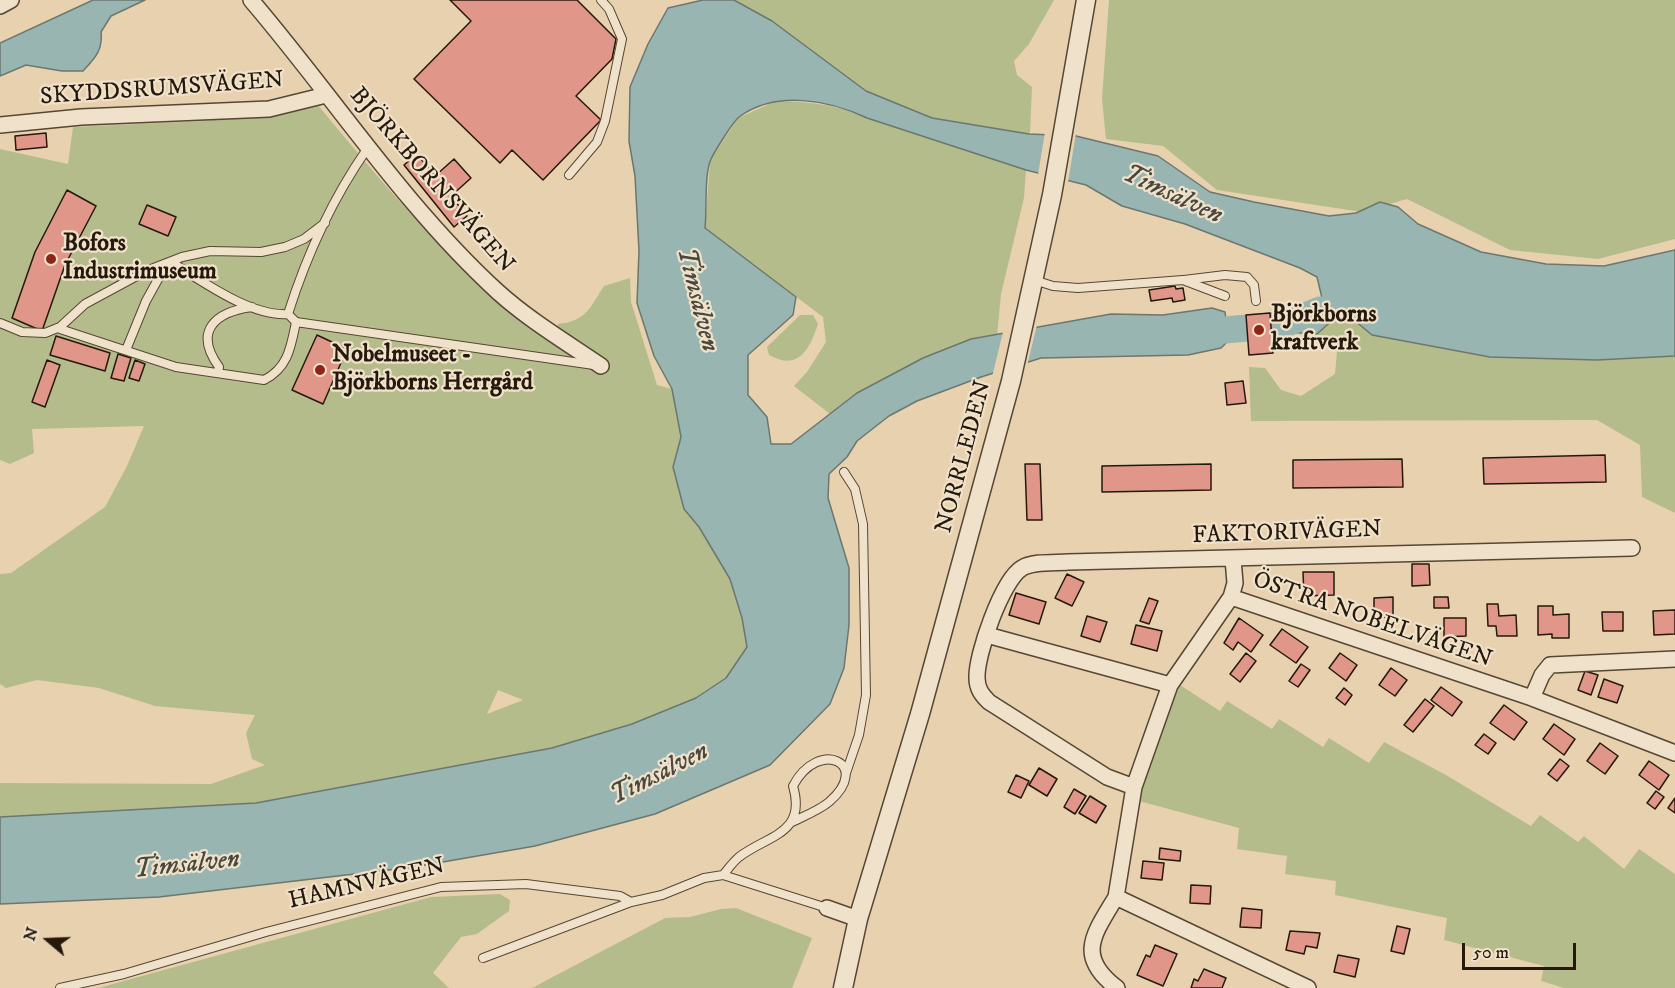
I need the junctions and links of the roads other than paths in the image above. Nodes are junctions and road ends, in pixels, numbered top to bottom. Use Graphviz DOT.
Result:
graph roads {
  1 [pos="11,0"];
  2 [pos="601,0"];
  3 [pos="1086,0"];
  4 [pos="254,1"];
  5 [pos="0,6"];
  6 [pos="326,95"];
  7 [pos="0,125"];
  8 [pos="367,149"];
  9 [pos="569,175"];
  10 [pos="325,223"];
  11 [pos="169,262"];
  12 [pos="1034,280"];
  13 [pos="1182,280"];
  14 [pos="1225,296"];
  15 [pos="1256,301"];
  16 [pos="252,307"];
  17 [pos="288,314"];
  18 [pos="296,322"];
  19 [pos="0,323"];
  20 [pos="57,328"];
  21 [pos="126,350"];
  22 [pos="601,366"];
  23 [pos="218,373"];
  24 [pos="844,472"];
  25 [pos="1632,548"];
  26 [pos="1233,559"];
  27 [pos="1231,597"];
  28 [pos="987,635"];
  29 [pos="1675,659"];
  30 [pos="1170,686"];
  31 [pos="1532,698"];
  32 [pos="1675,753"];
  33 [pos="846,773"];
  34 [pos="1134,787"];
  35 [pos="792,822"];
  36 [pos="723,875"];
  37 [pos="1116,897"];
  38 [pos="631,902"];
  39 [pos="827,908"];
  40 [pos="858,919"];
  41 [pos="483,958"];
  42 [pos="60,988"];
  43 [pos="829,988"];
  44 [pos="843,988"];
  45 [pos="1117,988"];
  46 [pos="1308,988"];
  1 -- 5 [label="street"];
  2 -- 9 [label="lane"];
  3 -- 12 [label="street, NORRLEDEN"];
  4 -- 6 [label="street, BJÖRKBORNSVÄGEN"];
  6 -- 7 [label="street, SKYDDSRUMSVÄGEN"];
  6 -- 8 [label="street, BJÖRKBORNSVÄGEN"];
  8 -- 10 [label="lane"];
  8 -- 22 [label="street, BJÖRKBORNSVÄGEN"];
  10 -- 11 [label="lane"];
  10 -- 17 [label="lane"];
  11 -- 16 [label="lane"];
  11 -- 20 [label="lane"];
  11 -- 21 [label="lane"];
  12 -- 13 [label="lane"];
  12 -- 40 [label="street, NORRLEDEN"];
  13 -- 14 [label="lane"];
  13 -- 15 [label="lane"];
  16 -- 17 [label="lane"];
  16 -- 23 [label="lane"];
  17 -- 18 [label="lane"];
  18 -- 22 [label="lane"];
  18 -- 23 [label="lane"];
  19 -- 20 [label="lane"];
  20 -- 21 [label="lane"];
  21 -- 23 [label="lane"];
  24 -- 33 [label="lane"];
  25 -- 26 [label="street, FAKTORIVÄGEN"];
  26 -- 27 [label="street"];
  26 -- 28 [label="street, FAKTORIVÄGEN"];
  27 -- 30 [label="street, ÖSTRA NOBELVÄGEN"];
  27 -- 31 [label="street, ÖSTRA NOBELVÄGEN"];
  28 -- 30 [label="street"];
  28 -- 34 [label="street, FAKTORIVÄGEN"];
  29 -- 31 [label="street"];
  30 -- 34 [label="street, ÖSTRA NOBELVÄGEN"];
  31 -- 32 [label="street, ÖSTRA NOBELVÄGEN"];
  33 -- 35 [label="lane"];
  33 -- 35 [label="lane"];
  34 -- 37 [label="street, ÖSTRA NOBELVÄGEN"];
  35 -- 36 [label="lane"];
  36 -- 38 [label="lane, HAMNVÄGEN"];
  36 -- 39 [label="lane"];
  37 -- 45 [label="street"];
  37 -- 46 [label="street"];
  38 -- 41 [label="lane"];
  38 -- 42 [label="lane, HAMNVÄGEN"];
  39 -- 40 [label="street"];
  40 -- 43 [label="street, NORRLEDEN"];
  40 -- 44 [label="street, NORRLEDEN"];
}
